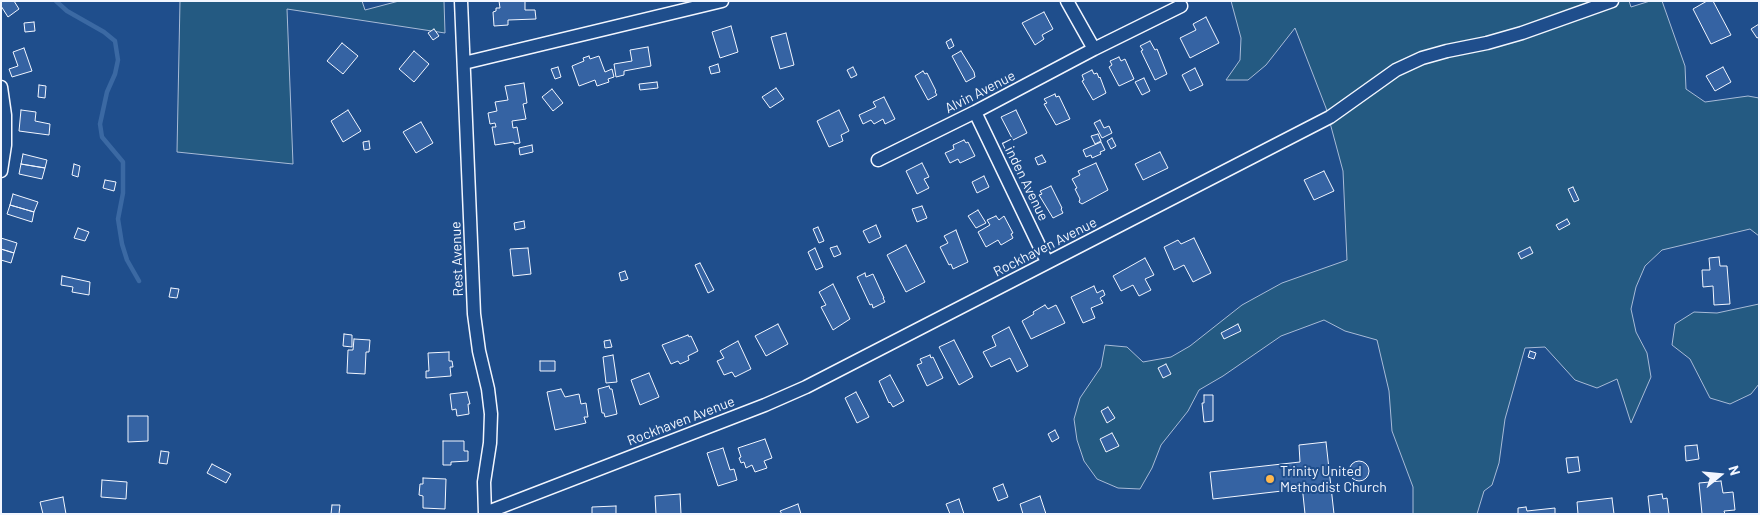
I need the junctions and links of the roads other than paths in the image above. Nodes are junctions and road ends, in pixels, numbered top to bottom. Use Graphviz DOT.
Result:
graph roads {
  1 [pos="461,1"];
  2 [pos="722,1"];
  3 [pos="1067,1"];
  4 [pos="1612,1"];
  5 [pos="1181,6"];
  6 [pos="1094,48"];
  7 [pos="464,63"];
  8 [pos="1,88"];
  9 [pos="975,112"];
  10 [pos="878,160"];
  11 [pos="1,171"];
  12 [pos="1047,262"];
  13 [pos="485,513"];
  1 -- 7 [label="street, Rest Avenue"];
  2 -- 7 [label="street"];
  3 -- 6 [label="street"];
  4 -- 12 [label="street, Rockhaven Avenue"];
  5 -- 6 [label="street, Alvin Avenue"];
  6 -- 9 [label="street, Alvin Avenue"];
  7 -- 13 [label="street, Rest Avenue"];
  8 -- 11 [label="street"];
  9 -- 10 [label="street, Alvin Avenue"];
  9 -- 12 [label="street, Linden Avenue"];
  12 -- 13 [label="street, Rockhaven Avenue"];
}
